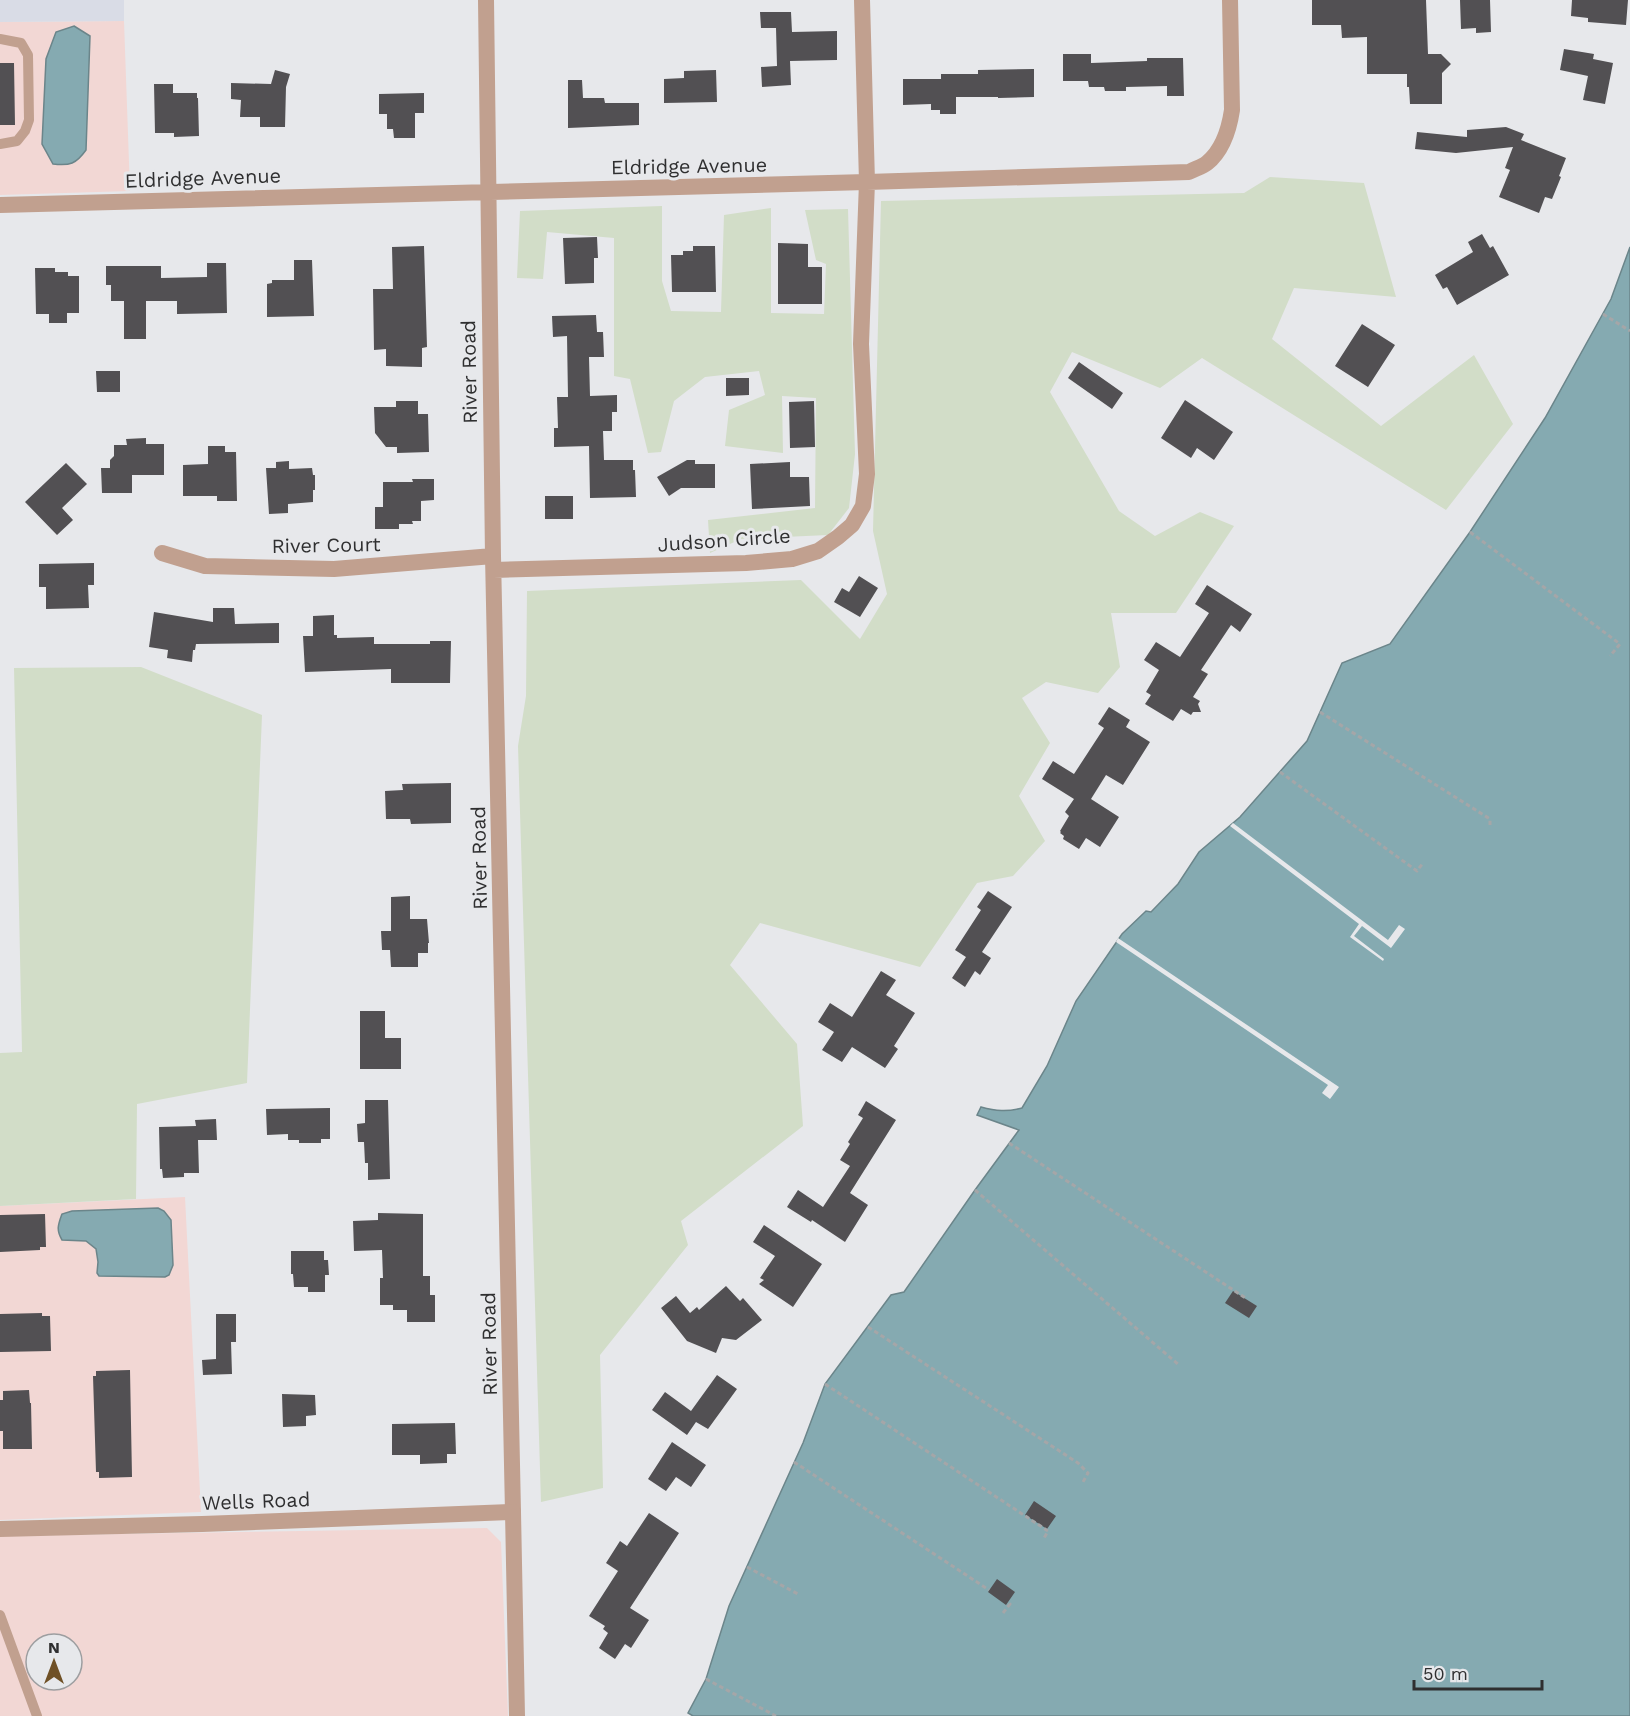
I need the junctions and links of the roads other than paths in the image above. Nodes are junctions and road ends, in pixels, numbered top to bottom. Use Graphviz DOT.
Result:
graph roads {
  1 [pos="486,0"];
  2 [pos="862,0"];
  3 [pos="1230,0"];
  4 [pos="0,39"];
  5 [pos="0,144"];
  6 [pos="867,182"];
  7 [pos="488,192"];
  8 [pos="0,205"];
  9 [pos="162,553"];
  10 [pos="494,563"];
  11 [pos="513,1512"];
  12 [pos="0,1529"];
  13 [pos="0,1615"];
  14 [pos="37,1716"];
  15 [pos="517,1716"];
  1 -- 7 [label="street, River Road"];
  2 -- 6 [label="street, Judson Circle"];
  3 -- 6 [label="street, Eldridge Avenue"];
  4 -- 5 [label="lane"];
  6 -- 7 [label="street, Eldridge Avenue"];
  6 -- 10 [label="street, Judson Circle"];
  7 -- 8 [label="street, Eldridge Avenue"];
  7 -- 10 [label="street, River Road"];
  9 -- 10 [label="street, River Court"];
  10 -- 11 [label="street, River Road"];
  11 -- 12 [label="street, Wells Road"];
  11 -- 15 [label="street, River Road"];
  13 -- 14 [label="lane"];
}
